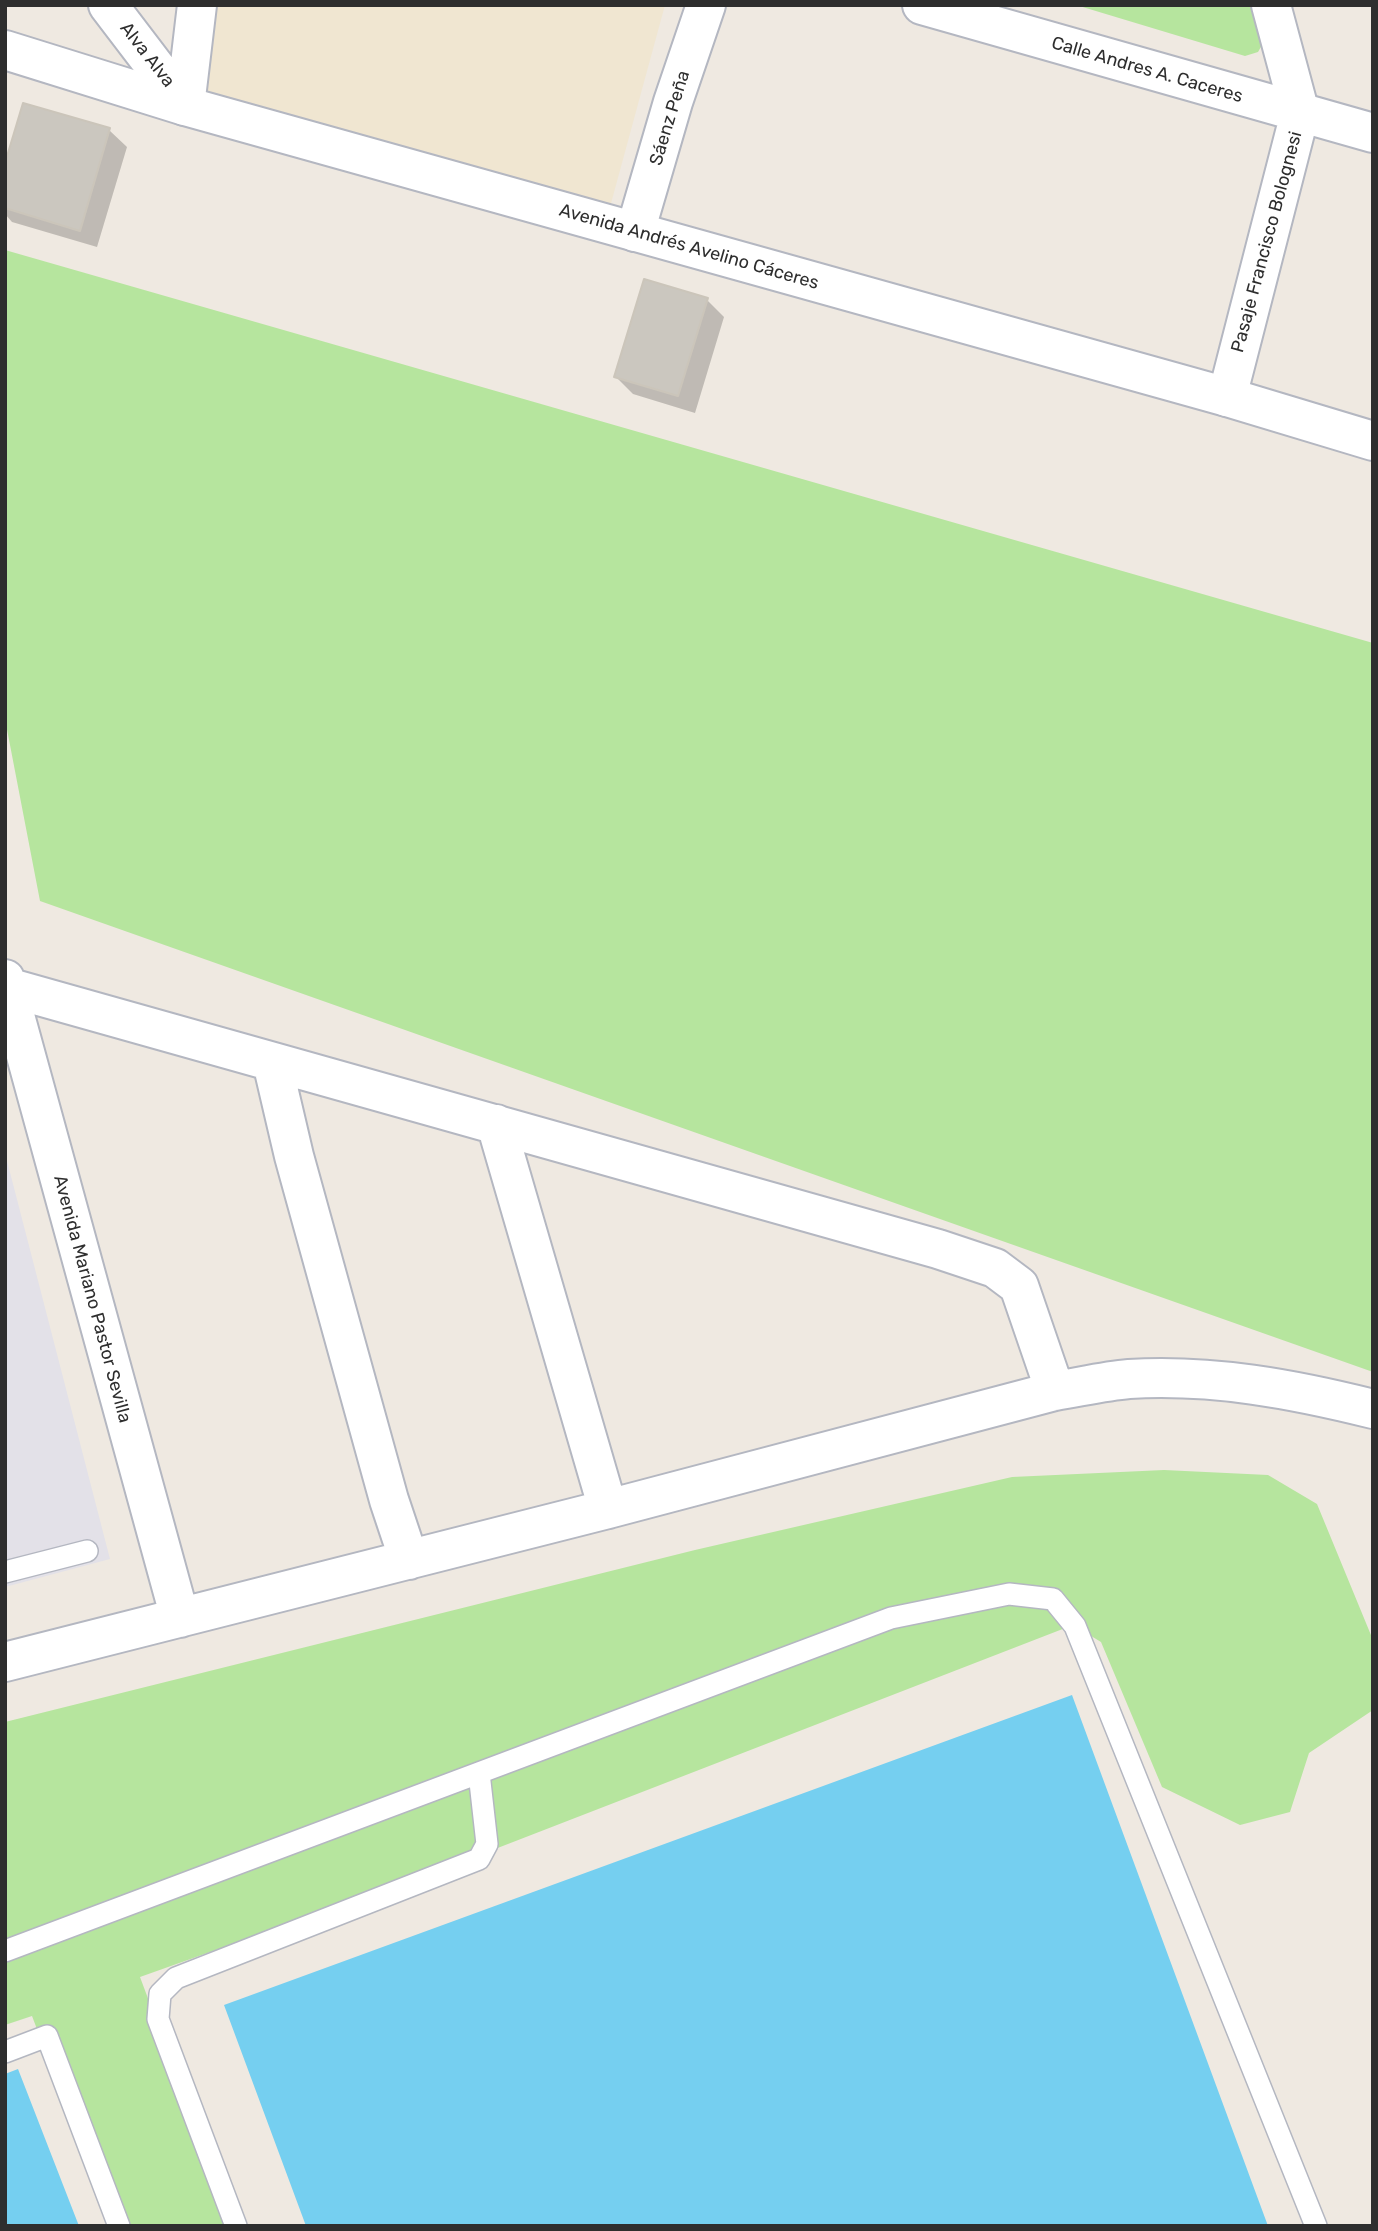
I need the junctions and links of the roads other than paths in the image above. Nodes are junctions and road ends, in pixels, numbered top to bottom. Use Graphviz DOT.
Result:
graph roads {
  1 [pos="108,5"];
  2 [pos="198,5"];
  3 [pos="706,5"];
  4 [pos="922,5"];
  5 [pos="1271,5"];
  6 [pos="5,50"];
  7 [pos="185,106"];
  8 [pos="1300,113"];
  9 [pos="1373,133"];
  10 [pos="635,232"];
  11 [pos="1227,397"];
  12 [pos="1373,441"];
  13 [pos="6,983"];
  14 [pos="272,1062"];
  15 [pos="496,1124"];
  16 [pos="1055,1391"];
  17 [pos="1373,1409"];
  18 [pos="608,1509"];
  19 [pos="87,1551"];
  20 [pos="409,1560"];
  21 [pos="5,1572"];
  22 [pos="180,1618"];
  23 [pos="5,1662"];
  24 [pos="478,1773"];
  25 [pos="5,1951"];
  26 [pos="5,2052"];
  27 [pos="119,2226"];
  28 [pos="236,2226"];
  29 [pos="1316,2226"];
  1 -- 7 [label="street, Alva Alva"];
  2 -- 7 [label="street"];
  3 -- 10 [label="street, Sáenz Peña"];
  4 -- 8 [label="street, Calle Andres A. Caceres"];
  5 -- 8 [label="street, Pasaje Francisco Bolognesi"];
  6 -- 7 [label="street, Avenida Andrés Avelino Cáceres"];
  7 -- 10 [label="street, Avenida Andrés Avelino Cáceres"];
  8 -- 9 [label="street, Calle Andres A. Caceres"];
  8 -- 11 [label="street, Pasaje Francisco Bolognesi"];
  10 -- 11 [label="street, Avenida Andrés Avelino Cáceres"];
  11 -- 12 [label="street, Avenida Andrés Avelino Cáceres"];
  13 -- 14 [label="street"];
  13 -- 22 [label="street, Avenida Mariano Pastor Sevilla"];
  14 -- 15 [label="street"];
  14 -- 20 [label="street"];
  15 -- 16 [label="street"];
  15 -- 18 [label="street"];
  16 -- 17 [label="street"];
  16 -- 18 [label="street"];
  18 -- 20 [label="street"];
  19 -- 21 [label="lane"];
  20 -- 22 [label="street"];
  22 -- 23 [label="street"];
  24 -- 25 [label="lane"];
  24 -- 28 [label="lane"];
  24 -- 29 [label="lane"];
  26 -- 27 [label="lane"];
}
